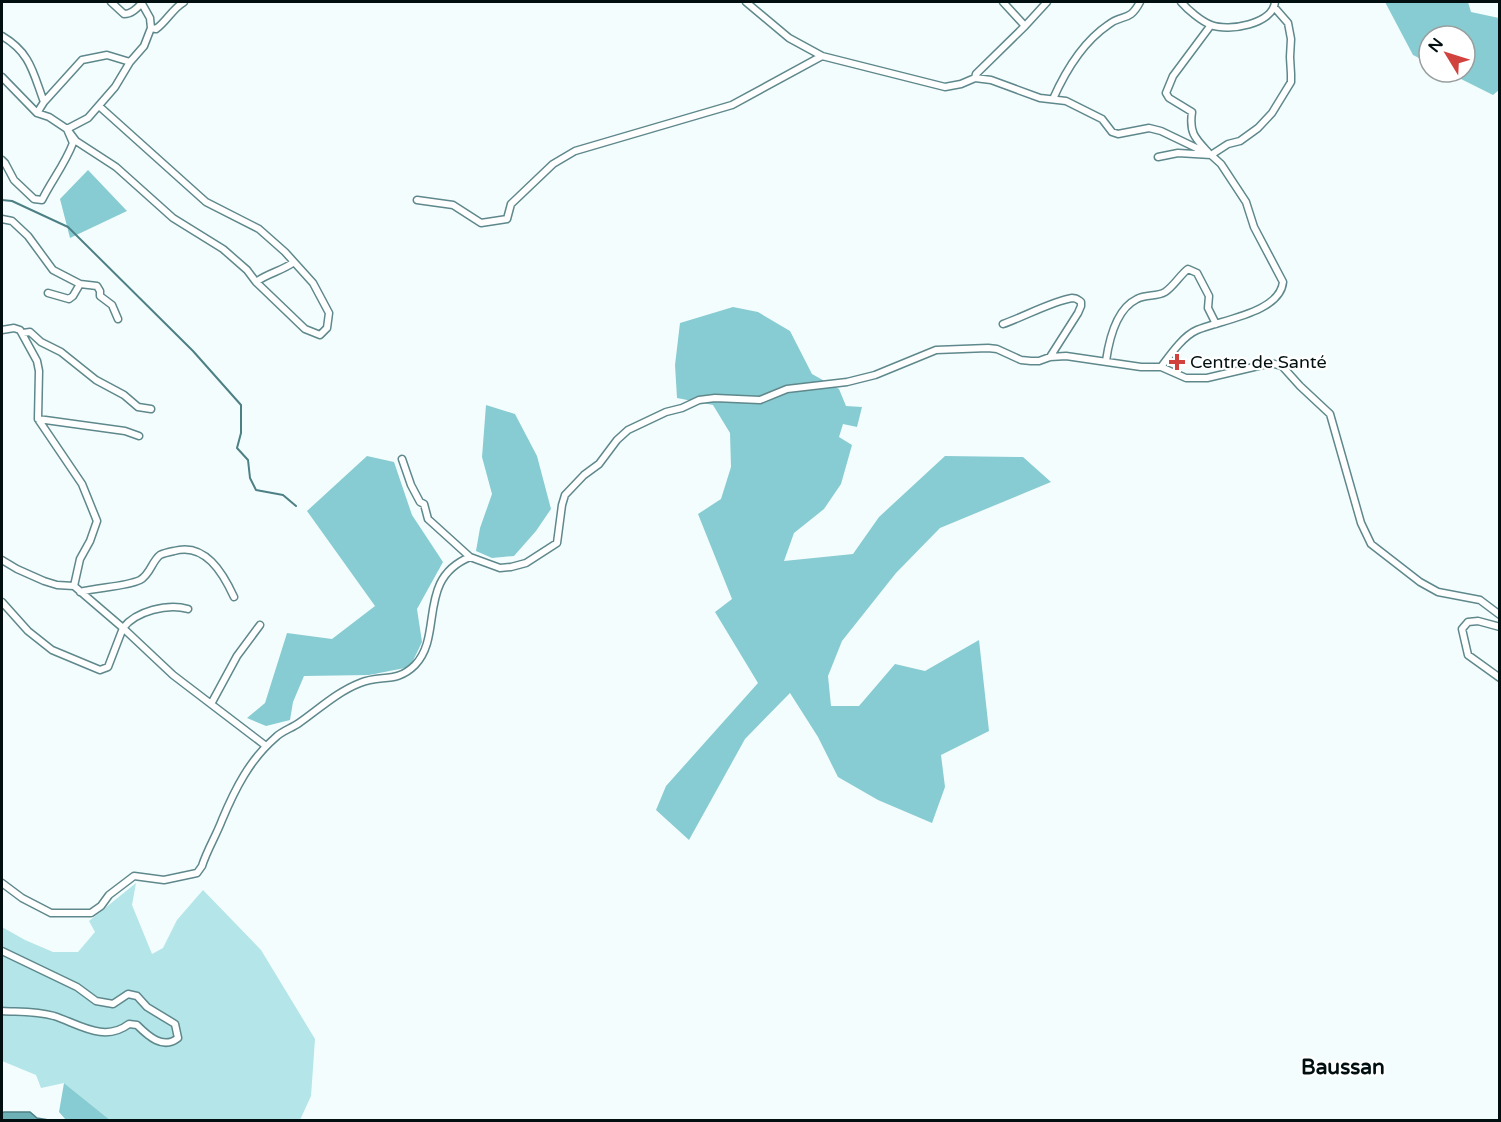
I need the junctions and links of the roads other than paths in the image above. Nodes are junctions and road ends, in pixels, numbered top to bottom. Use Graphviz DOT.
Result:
graph roads {
  1 [pos="111,2"];
  2 [pos="142,2"];
  3 [pos="184,2"];
  4 [pos="746,2"];
  5 [pos="1003,2"];
  6 [pos="1047,2"];
  7 [pos="1140,2"];
  8 [pos="1181,2"];
  9 [pos="1275,4"];
  10 [pos="1211,25"];
  11 [pos="1025,26"];
  12 [pos="151,28"];
  13 [pos="2,36"];
  14 [pos="822,56"];
  15 [pos="130,63"];
  16 [pos="2,77"];
  17 [pos="975,78"];
  18 [pos="1053,99"];
  19 [pos="44,102"];
  20 [pos="99,106"];
  21 [pos="37,113"];
  22 [pos="68,129"];
  23 [pos="1211,155"];
  24 [pos="1158,157"];
  25 [pos="2,160"];
  26 [pos="417,200"];
  27 [pos="2,219"];
  28 [pos="294,262"];
  29 [pos="256,282"];
  30 [pos="80,284"];
  31 [pos="48,293"];
  32 [pos="118,319"];
  33 [pos="1003,324"];
  34 [pos="1216,324"];
  35 [pos="2,330"];
  36 [pos="23,333"];
  37 [pos="1050,357"];
  38 [pos="1106,361"];
  39 [pos="1161,367"];
  40 [pos="151,409"];
  41 [pos="38,419"];
  42 [pos="139,436"];
  43 [pos="402,459"];
  44 [pos="470,557"];
  45 [pos="2,560"];
  46 [pos="74,586"];
  47 [pos="80,591"];
  48 [pos="234,597"];
  49 [pos="2,602"];
  50 [pos="188,609"];
  51 [pos="1500,615"];
  52 [pos="260,625"];
  53 [pos="1500,627"];
  54 [pos="123,628"];
  55 [pos="1500,678"];
  56 [pos="211,704"];
  57 [pos="266,746"];
  58 [pos="2,883"];
  59 [pos="2,951"];
  60 [pos="2,1011"];
  1 -- 2 [label="street"];
  2 -- 12 [label="street"];
  3 -- 12 [label="street"];
  4 -- 14 [label="street"];
  5 -- 11 [label="street"];
  6 -- 11 [label="street"];
  7 -- 18 [label="street"];
  8 -- 10 [label="street"];
  9 -- 10 [label="street"];
  9 -- 23 [label="street"];
  10 -- 23 [label="street"];
  11 -- 17 [label="street"];
  12 -- 15 [label="street"];
  13 -- 19 [label="street"];
  14 -- 17 [label="street"];
  14 -- 26 [label="street"];
  15 -- 19 [label="street"];
  15 -- 20 [label="street"];
  16 -- 21 [label="street"];
  17 -- 18 [label="street"];
  18 -- 23 [label="street"];
  19 -- 21 [label="street"];
  20 -- 22 [label="street"];
  20 -- 28 [label="street"];
  21 -- 22 [label="street"];
  22 -- 25 [label="street"];
  22 -- 29 [label="street"];
  23 -- 24 [label="street"];
  23 -- 34 [label="street"];
  27 -- 30 [label="street"];
  28 -- 29 [label="street"];
  28 -- 29 [label="street"];
  30 -- 31 [label="street"];
  30 -- 32 [label="street"];
  33 -- 37 [label="street"];
  34 -- 38 [label="street"];
  34 -- 39 [label="street"];
  35 -- 36 [label="street"];
  36 -- 40 [label="street"];
  36 -- 41 [label="street"];
  37 -- 38 [label="street"];
  37 -- 44 [label="street"];
  38 -- 39 [label="street"];
  39 -- 51 [label="street"];
  41 -- 42 [label="street"];
  41 -- 46 [label="street"];
  43 -- 44 [label="street"];
  44 -- 57 [label="street"];
  45 -- 46 [label="street"];
  46 -- 47 [label="street"];
  47 -- 48 [label="street"];
  47 -- 54 [label="street"];
  49 -- 54 [label="street"];
  50 -- 54 [label="street"];
  52 -- 56 [label="street"];
  53 -- 55 [label="street"];
  54 -- 56 [label="street"];
  56 -- 57 [label="street"];
  57 -- 58 [label="street"];
  59 -- 60 [label="street"];
}
